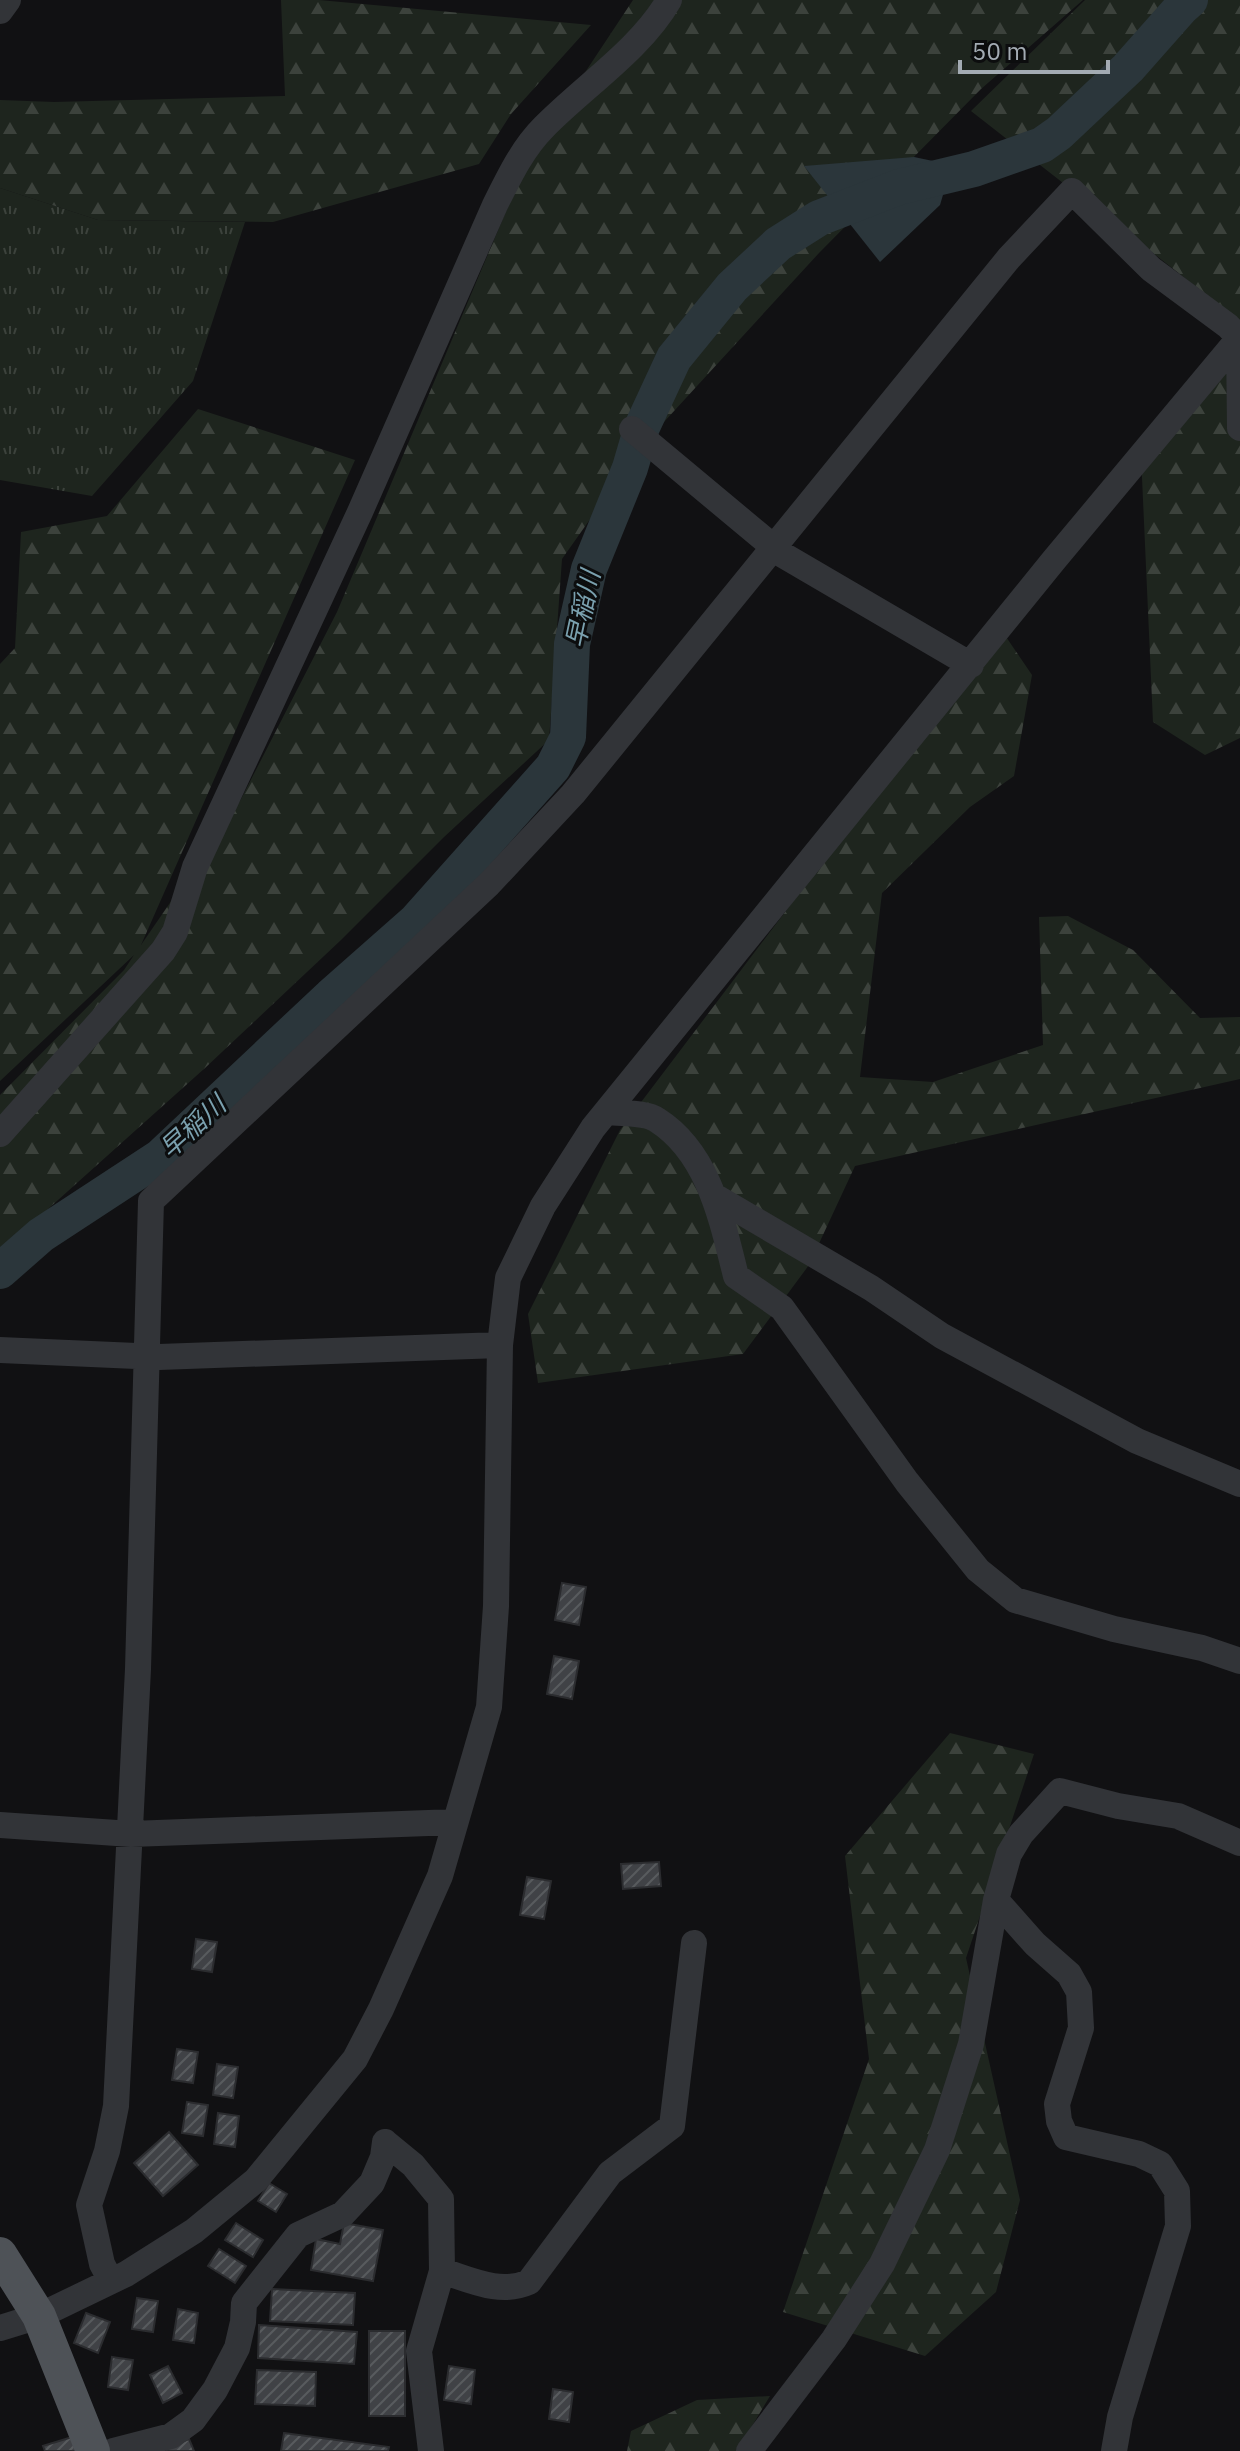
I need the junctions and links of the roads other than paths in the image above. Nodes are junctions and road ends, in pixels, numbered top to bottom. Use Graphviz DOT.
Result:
graph roads {
  1 [pos="8,0"];
  2 [pos="669,0"];
  3 [pos="0,11"];
  4 [pos="1240,338"];
  5 [pos="1240,428"];
  6 [pos="632,429"];
  7 [pos="773,544"];
  8 [pos="971,665"];
  9 [pos="608,1112"];
  10 [pos="0,1134"];
  11 [pos="714,1196"];
  12 [pos="500,1345"];
  13 [pos="0,1350"];
  14 [pos="147,1355"];
  15 [pos="1240,1484"];
  16 [pos="1240,1661"];
  17 [pos="455,1822"];
  18 [pos="0,1825"];
  19 [pos="131,1834"];
  20 [pos="1240,1843"];
  21 [pos="996,1900"];
  22 [pos="694,1943"];
  23 [pos="0,2254"];
  24 [pos="442,2271"];
  25 [pos="111,2281"];
  26 [pos="39,2316"];
  27 [pos="0,2328"];
  28 [pos="93,2451"];
  29 [pos="113,2451"];
  30 [pos="431,2451"];
  31 [pos="749,2451"];
  32 [pos="1114,2451"];
  1 -- 3 [label="street"];
  2 -- 10 [label="street"];
  4 -- 5 [label="street"];
  4 -- 7 [label="street"];
  4 -- 8 [label="street"];
  6 -- 7 [label="street"];
  7 -- 8 [label="street"];
  7 -- 14 [label="street"];
  8 -- 9 [label="street"];
  9 -- 11 [label="street"];
  9 -- 12 [label="street"];
  11 -- 15 [label="street"];
  11 -- 16 [label="street"];
  12 -- 14 [label="street"];
  12 -- 17 [label="street"];
  13 -- 14 [label="street"];
  14 -- 19 [label="street"];
  17 -- 19 [label="street"];
  17 -- 25 [label="street"];
  18 -- 19 [label="street"];
  19 -- 25 [label="street"];
  20 -- 21 [label="street"];
  21 -- 31 [label="street"];
  21 -- 32 [label="street"];
  22 -- 24 [label="street"];
  23 -- 26 [label="main road"];
  24 -- 29 [label="street"];
  24 -- 30 [label="street"];
  25 -- 26 [label="street"];
  26 -- 27 [label="street"];
  26 -- 28 [label="main road"];
}
